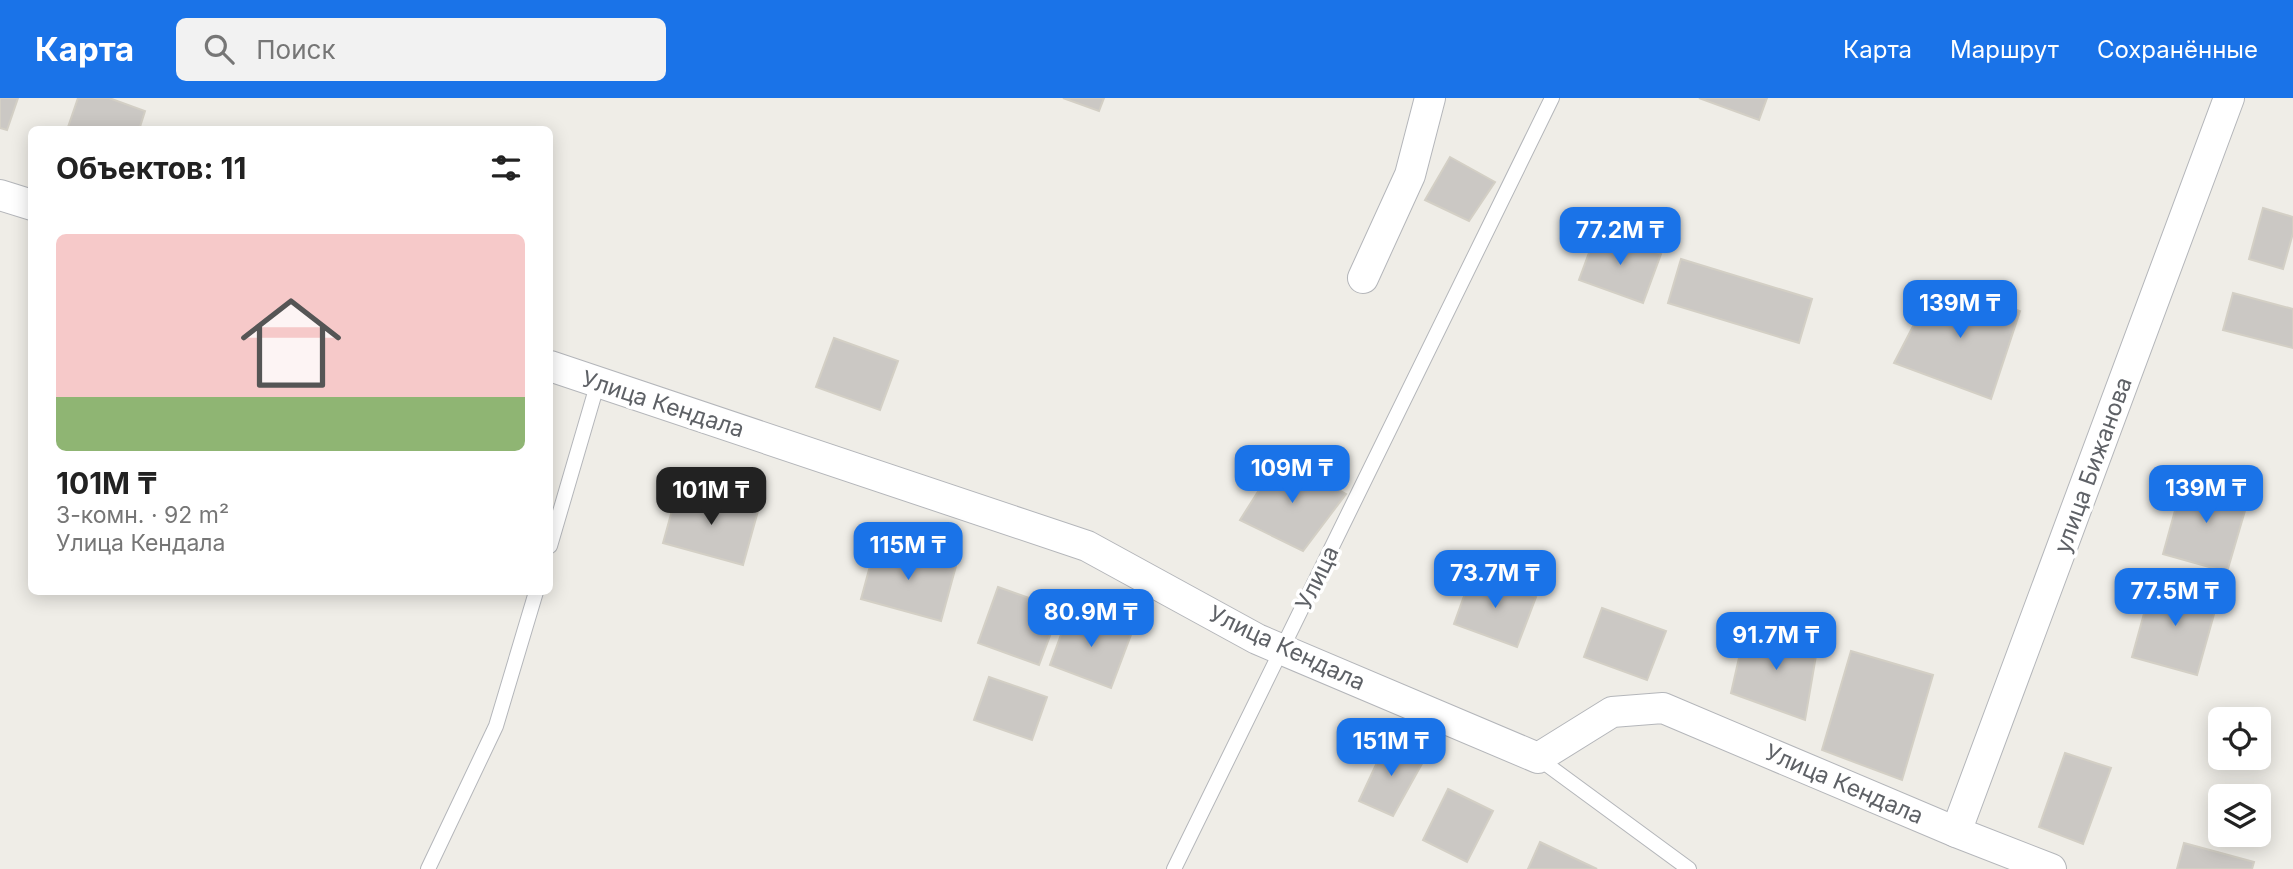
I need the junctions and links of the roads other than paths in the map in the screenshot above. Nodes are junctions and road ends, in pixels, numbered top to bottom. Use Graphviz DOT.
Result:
graph roads {
  1 [pos="1430,98"];
  2 [pos="1552,98"];
  3 [pos="2229,98"];
  4 [pos="0,195"];
  5 [pos="28,204"];
  6 [pos="1363,278"];
  7 [pos="553,367"];
  8 [pos="598,382"];
  9 [pos="553,535"];
  10 [pos="535,595"];
  11 [pos="1282,649"];
  12 [pos="1538,758"];
  13 [pos="1956,832"];
  14 [pos="428,869"];
  15 [pos="1174,869"];
  16 [pos="1689,869"];
  17 [pos="2051,869"];
  1 -- 6 [label="street"];
  2 -- 11 [label="lane, Улица"];
  3 -- 13 [label="street, улица Бижанова"];
  4 -- 5 [label="street"];
  7 -- 8 [label="street, Улица Кендала"];
  8 -- 9 [label="lane"];
  8 -- 11 [label="street, Улица Кендала"];
  10 -- 14 [label="lane"];
  11 -- 12 [label="street, Улица Кендала"];
  11 -- 15 [label="lane, Улица"];
  12 -- 13 [label="street, Улица Кендала"];
  12 -- 16 [label="lane"];
  13 -- 17 [label="street, Улица Кендала"];
}
